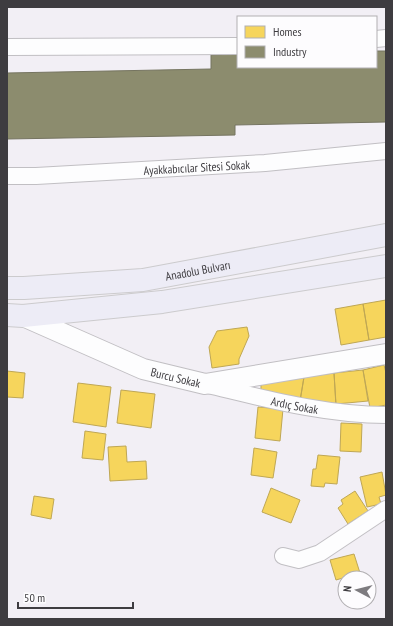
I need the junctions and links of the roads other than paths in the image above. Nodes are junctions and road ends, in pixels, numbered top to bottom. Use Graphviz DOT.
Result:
graph roads {
  1 [pos="237,46"];
  2 [pos="7,47"];
  3 [pos="386,151"];
  4 [pos="7,176"];
  5 [pos="386,235"];
  6 [pos="386,266"];
  7 [pos="7,288"];
  8 [pos="15,316"];
  9 [pos="386,354"];
  10 [pos="205,384"];
  11 [pos="386,416"];
  12 [pos="386,509"];
  13 [pos="284,556"];
  1 -- 2 [label="street"];
  3 -- 4 [label="street, Ayakkabıcılar Sitesi Sokak"];
  5 -- 7 [label="highway, Anadolu Bulvarı"];
  6 -- 8 [label="highway, Anadolu Bulvarı"];
  8 -- 10 [label="street, Burcu Sokak"];
  9 -- 10 [label="street, Burcu Sokak"];
  10 -- 11 [label="street, Ardıç Sokak"];
  12 -- 13 [label="street"];
}
